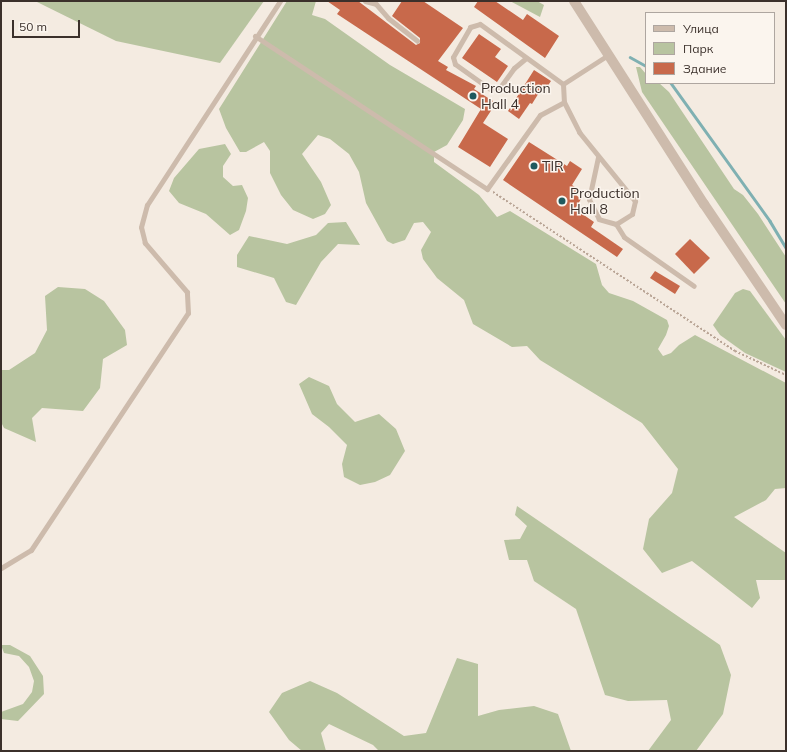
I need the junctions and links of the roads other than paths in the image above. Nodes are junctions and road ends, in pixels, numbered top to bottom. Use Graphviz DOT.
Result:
graph roads {
  1 [pos="280,1"];
  2 [pos="365,1"];
  3 [pos="574,1"];
  4 [pos="378,3"];
  5 [pos="255,36"];
  6 [pos="417,40"];
  7 [pos="608,55"];
  8 [pos="526,58"];
  9 [pos="563,84"];
  10 [pos="564,102"];
  11 [pos="598,157"];
  12 [pos="616,224"];
  13 [pos="694,286"];
  14 [pos="786,325"];
  15 [pos="1,568"];
  1 -- 5 [label="lane"];
  2 -- 4 [label="lane"];
  3 -- 7 [label="street"];
  4 -- 6 [label="lane"];
  5 -- 10 [label="lane"];
  5 -- 15 [label="lane"];
  7 -- 9 [label="lane"];
  7 -- 14 [label="street"];
  8 -- 8 [label="lane"];
  8 -- 9 [label="lane"];
  9 -- 10 [label="lane"];
  10 -- 11 [label="lane"];
  11 -- 12 [label="lane"];
  11 -- 12 [label="lane"];
  12 -- 13 [label="lane"];
}
